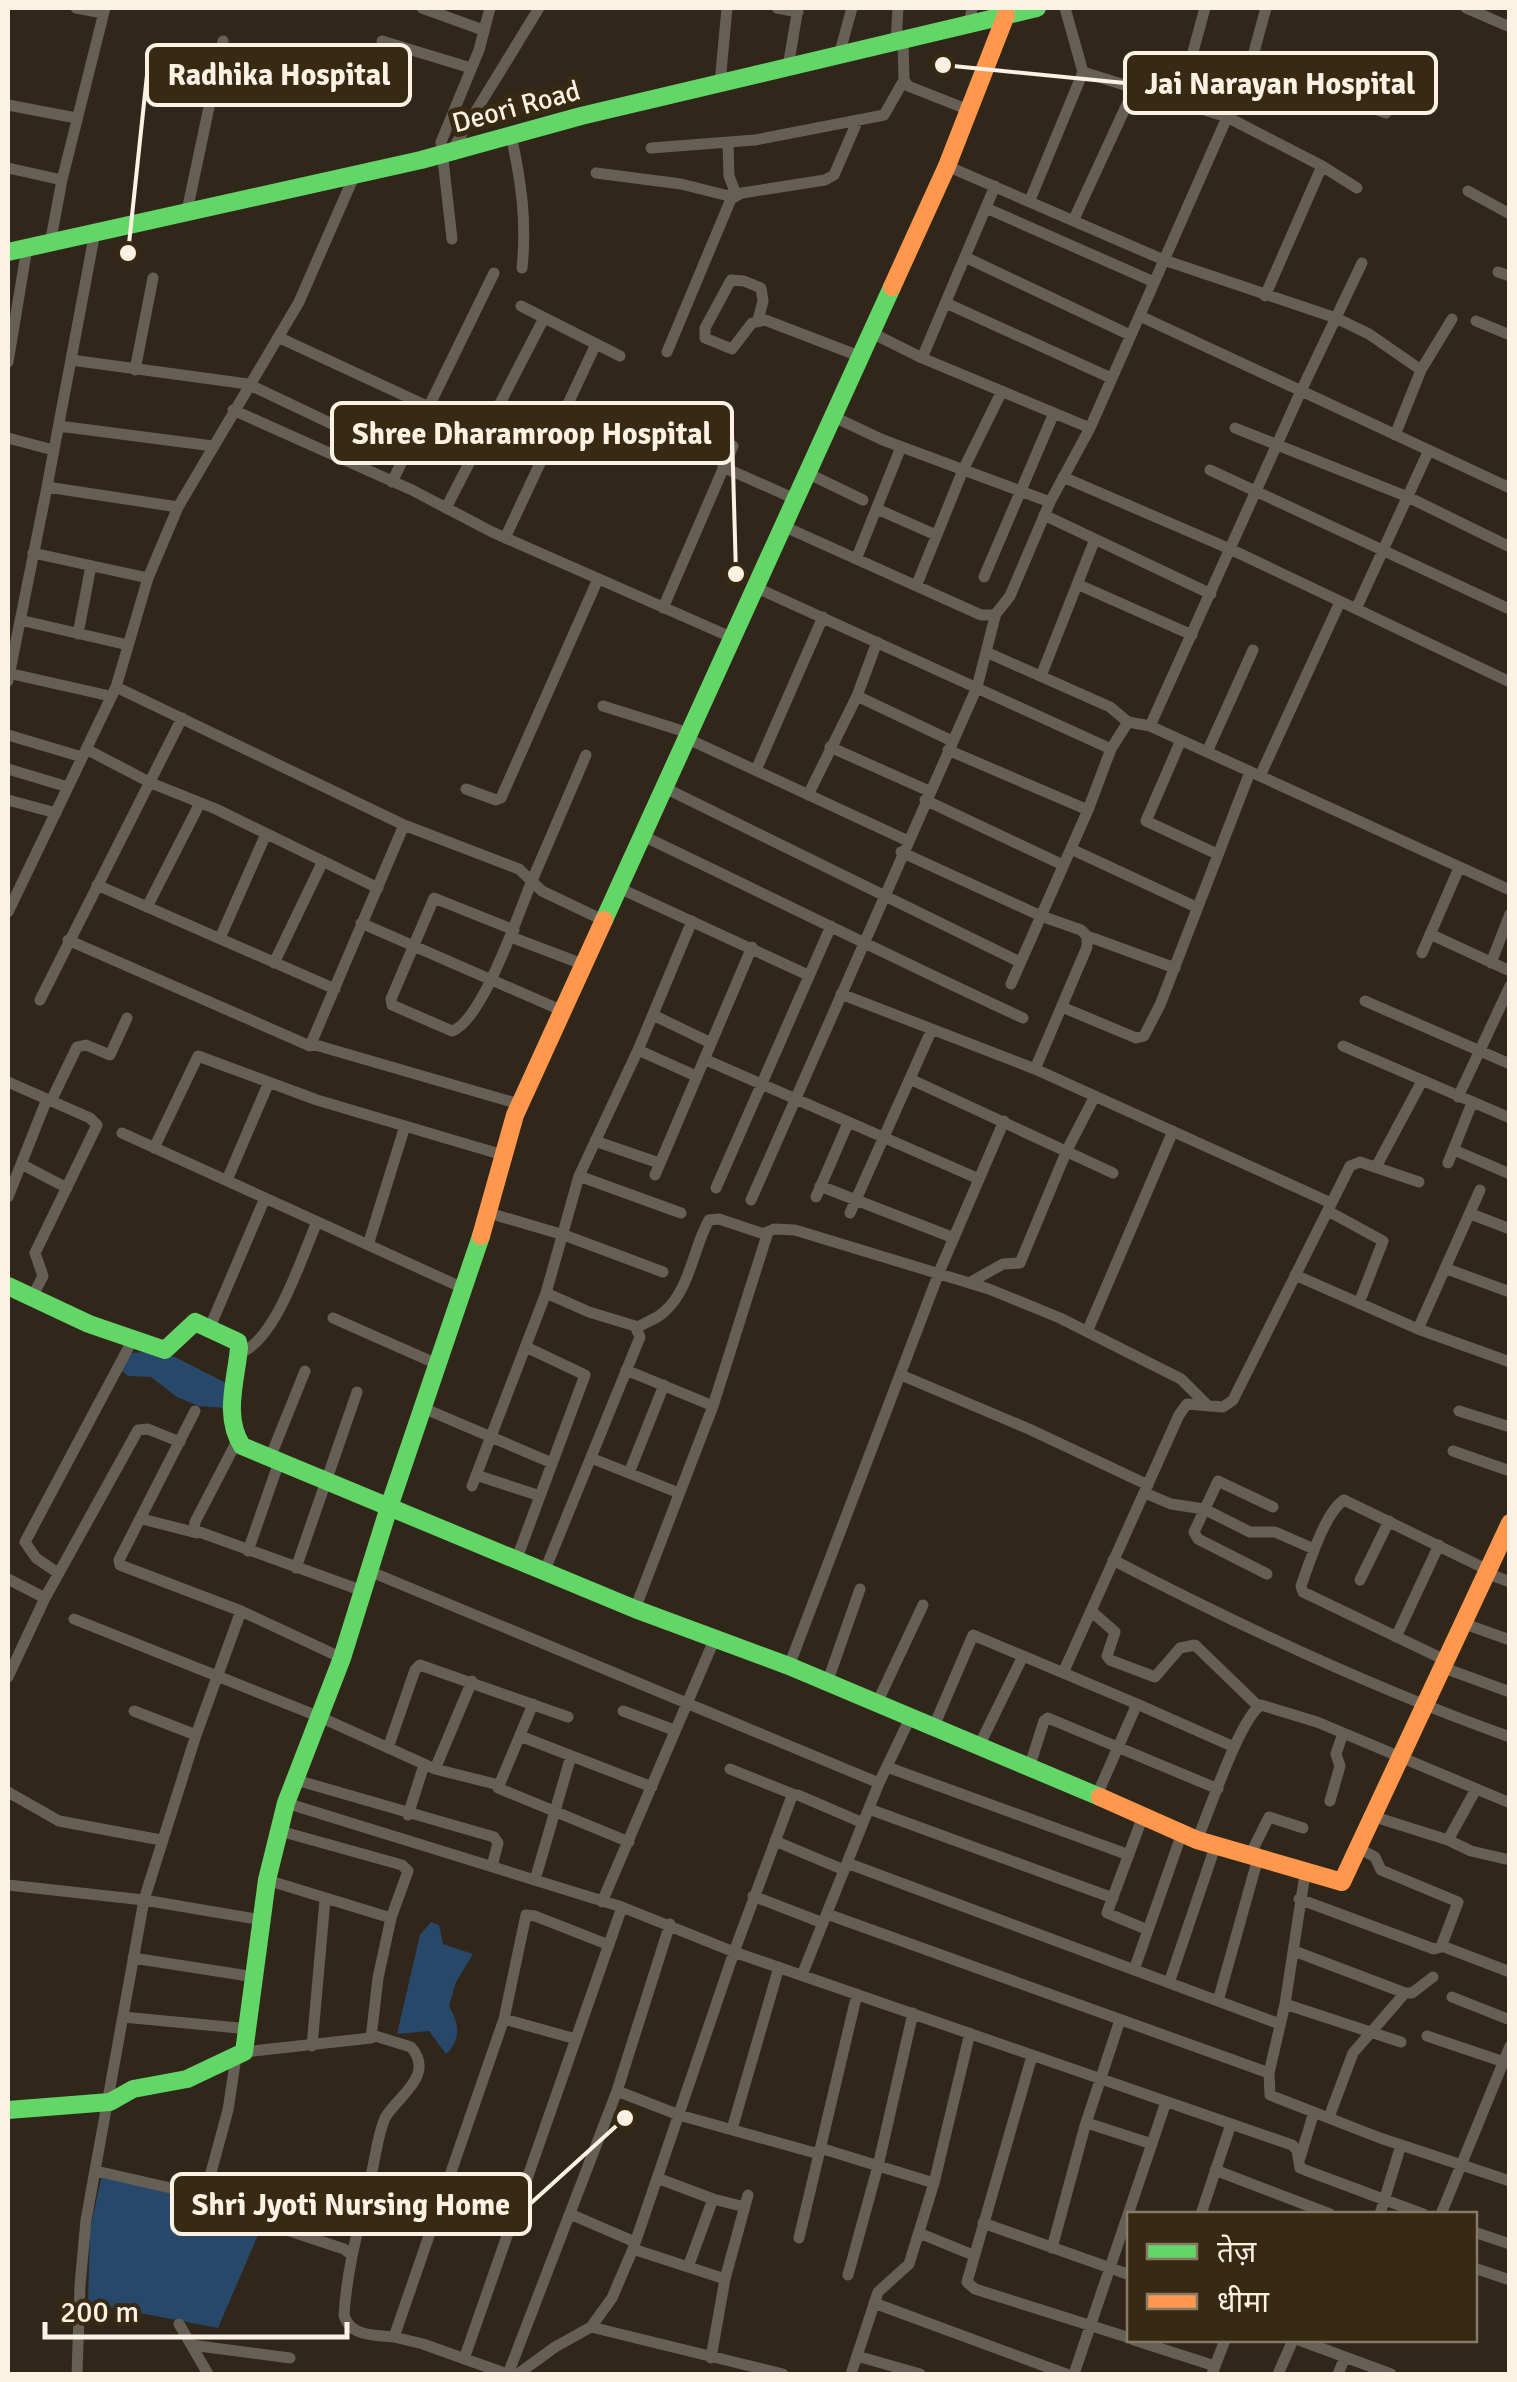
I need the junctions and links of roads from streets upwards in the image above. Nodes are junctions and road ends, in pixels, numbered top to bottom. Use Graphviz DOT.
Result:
graph roads {
  1 [pos="76,8"];
  2 [pos="422,8"];
  3 [pos="490,8"];
  4 [pos="539,8"];
  5 [pos="726,8"];
  6 [pos="777,8"];
  7 [pos="852,8"];
  8 [pos="898,8"];
  9 [pos="1037,8"];
  10 [pos="1065,8"];
  11 [pos="1206,8"];
  12 [pos="1266,8"];
  13 [pos="1466,8"];
  14 [pos="104,10"];
  15 [pos="798,10"];
  16 [pos="1006,15"];
  17 [pos="971,16"];
  18 [pos="1510,27"];
  19 [pos="483,30"];
  20 [pos="223,41"];
  21 [pos="382,41"];
  22 [pos="900,41"];
  23 [pos="839,55"];
  24 [pos="1251,62"];
  25 [pos="788,67"];
  26 [pos="471,68"];
  27 [pos="1083,72"];
  28 [pos="904,80"];
  29 [pos="720,83"];
  30 [pos="1134,90"];
  31 [pos="1179,103"];
  32 [pos="8,105"];
  33 [pos="969,110"];
  34 [pos="1386,113"];
  35 [pos="1226,117"];
  36 [pos="76,118"];
  37 [pos="857,122"];
  38 [pos="511,135"];
  39 [pos="728,142"];
  40 [pos="651,148"];
  41 [pos="446,153"];
  42 [pos="946,166"];
  43 [pos="1322,166"];
  44 [pos="8,168"];
  45 [pos="596,173"];
  46 [pos="355,174"];
  47 [pos="62,180"];
  48 [pos="996,186"];
  49 [pos="1357,188"];
  50 [pos="1468,191"];
  51 [pos="735,196"];
  52 [pos="1030,200"];
  53 [pos="986,208"];
  54 [pos="188,210"];
  55 [pos="1510,214"];
  56 [pos="1074,219"];
  57 [pos="95,232"];
  58 [pos="452,239"];
  59 [pos="50,244"];
  60 [pos="27,248"];
  61 [pos="8,252"];
  62 [pos="965,256"];
  63 [pos="1164,260"];
  64 [pos="1362,263"];
  65 [pos="522,268"];
  66 [pos="494,272"];
  67 [pos="154,278"];
  68 [pos="1154,282"];
  69 [pos="1265,296"];
  70 [pos="946,303"];
  71 [pos="521,306"];
  72 [pos="1140,316"];
  73 [pos="544,318"];
  74 [pos="1336,318"];
  75 [pos="1452,319"];
  76 [pos="758,320"];
  77 [pos="1476,321"];
  78 [pos="870,332"];
  79 [pos="1130,335"];
  80 [pos="1510,335"];
  81 [pos="280,338"];
  82 [pos="596,344"];
  83 [pos="667,352"];
  84 [pos="620,356"];
  85 [pos="860,356"];
  86 [pos="922,358"];
  87 [pos="71,360"];
  88 [pos="8,362"];
  89 [pos="135,370"];
  90 [pos="1421,370"];
  91 [pos="1111,378"];
  92 [pos="248,384"];
  93 [pos="1300,390"];
  94 [pos="1002,391"];
  95 [pos="428,407"];
  96 [pos="234,410"];
  97 [pos="1054,413"];
  98 [pos="832,416"];
  99 [pos="59,426"];
  100 [pos="1090,428"];
  101 [pos="1235,428"];
  102 [pos="1395,434"];
  103 [pos="8,438"];
  104 [pos="1277,443"];
  105 [pos="212,446"];
  106 [pos="733,446"];
  107 [pos="901,447"];
  108 [pos="53,450"];
  109 [pos="406,450"];
  110 [pos="1428,450"];
  111 [pos="724,467"];
  112 [pos="963,470"];
  113 [pos="1210,470"];
  114 [pos="806,474"];
  115 [pos="1063,477"];
  116 [pos="392,482"];
  117 [pos="47,486"];
  118 [pos="1510,488"];
  119 [pos="1020,492"];
  120 [pos="1256,492"];
  121 [pos="1408,497"];
  122 [pos="795,499"];
  123 [pos="863,500"];
  124 [pos="1050,502"];
  125 [pos="178,507"];
  126 [pos="446,508"];
  127 [pos="877,509"];
  128 [pos="1044,515"];
  129 [pos="783,526"];
  130 [pos="936,536"];
  131 [pos="505,538"];
  132 [pos="1095,539"];
  133 [pos="1510,548"];
  134 [pos="1230,549"];
  135 [pos="1383,551"];
  136 [pos="33,553"];
  137 [pos="857,557"];
  138 [pos="91,566"];
  139 [pos="984,577"];
  140 [pos="148,578"];
  141 [pos="598,579"];
  142 [pos="918,584"];
  143 [pos="1077,584"];
  144 [pos="755,587"];
  145 [pos="1211,594"];
  146 [pos="1340,602"];
  147 [pos="664,608"];
  148 [pos="1507,608"];
  149 [pos="1356,609"];
  150 [pos="996,614"];
  151 [pos="823,618"];
  152 [pos="20,620"];
  153 [pos="78,634"];
  154 [pos="1192,635"];
  155 [pos="732,638"];
  156 [pos="877,642"];
  157 [pos="128,646"];
  158 [pos="1254,650"];
  159 [pos="986,652"];
  160 [pos="8,676"];
  161 [pos="1041,676"];
  162 [pos="1510,682"];
  163 [pos="977,686"];
  164 [pos="113,692"];
  165 [pos="857,696"];
  166 [pos="604,706"];
  167 [pos="182,718"];
  168 [pos="1128,722"];
  169 [pos="1150,726"];
  170 [pos="8,735"];
  171 [pos="687,735"];
  172 [pos="1181,740"];
  173 [pos="950,745"];
  174 [pos="830,746"];
  175 [pos="1111,749"];
  176 [pos="1207,752"];
  177 [pos="84,753"];
  178 [pos="586,755"];
  179 [pos="8,769"];
  180 [pos="756,770"];
  181 [pos="1255,774"];
  182 [pos="151,783"];
  183 [pos="68,786"];
  184 [pos="663,787"];
  185 [pos="466,788"];
  186 [pos="808,795"];
  187 [pos="927,796"];
  188 [pos="8,800"];
  189 [pos="200,803"];
  190 [pos="1088,810"];
  191 [pos="56,813"];
  192 [pos="404,825"];
  193 [pos="266,834"];
  194 [pos="641,834"];
  195 [pos="904,846"];
  196 [pos="1070,849"];
  197 [pos="1217,854"];
  198 [pos="323,862"];
  199 [pos="1063,865"];
  200 [pos="1459,868"];
  201 [pos="532,881"];
  202 [pos="97,885"];
  203 [pos="378,888"];
  204 [pos="619,888"];
  205 [pos="1510,890"];
  206 [pos="884,894"];
  207 [pos="9,905"];
  208 [pos="148,907"];
  209 [pos="1196,907"];
  210 [pos="1510,914"];
  211 [pos="1041,916"];
  212 [pos="692,920"];
  213 [pos="605,921"];
  214 [pos="361,923"];
  215 [pos="830,926"];
  216 [pos="513,933"];
  217 [pos="1430,934"];
  218 [pos="1087,936"];
  219 [pos="220,938"];
  220 [pos="68,940"];
  221 [pos="862,944"];
  222 [pos="413,946"];
  223 [pos="752,947"];
  224 [pos="1422,953"];
  225 [pos="274,962"];
  226 [pos="1020,962"];
  227 [pos="1492,962"];
  228 [pos="585,964"];
  229 [pos="1174,968"];
  230 [pos="1510,971"];
  231 [pos="808,975"];
  232 [pos="490,980"];
  233 [pos="1011,984"];
  234 [pos="1510,986"];
  235 [pos="335,989"];
  236 [pos="841,994"];
  237 [pos="40,1000"];
  238 [pos="1365,1001"];
  239 [pos="1062,1008"];
  240 [pos="563,1011"];
  241 [pos="653,1014"];
  242 [pos="127,1018"];
  243 [pos="1024,1018"];
  244 [pos="932,1029"];
  245 [pos="711,1043"];
  246 [pos="312,1044"];
  247 [pos="1344,1046"];
  248 [pos="638,1050"];
  249 [pos="1480,1051"];
  250 [pos="704,1058"];
  251 [pos="1510,1064"];
  252 [pos="1035,1069"];
  253 [pos="696,1076"];
  254 [pos="910,1080"];
  255 [pos="1422,1081"];
  256 [pos="8,1082"];
  257 [pos="269,1082"];
  258 [pos="761,1084"];
  259 [pos="1095,1096"];
  260 [pos="1458,1096"];
  261 [pos="796,1099"];
  262 [pos="49,1100"];
  263 [pos="1472,1103"];
  264 [pos="520,1104"];
  265 [pos="1510,1118"];
  266 [pos="1004,1121"];
  267 [pos="848,1124"];
  268 [pos="404,1126"];
  269 [pos="1173,1131"];
  270 [pos="122,1133"];
  271 [pos="884,1138"];
  272 [pos="595,1141"];
  273 [pos="154,1148"];
  274 [pos="1067,1150"];
  275 [pos="1454,1150"];
  276 [pos="503,1154"];
  277 [pos="1448,1163"];
  278 [pos="23,1165"];
  279 [pos="1376,1168"];
  280 [pos="1113,1172"];
  281 [pos="1510,1174"];
  282 [pos="579,1176"];
  283 [pos="979,1179"];
  284 [pos="228,1180"];
  285 [pos="1419,1182"];
  286 [pos="67,1188"];
  287 [pos="716,1188"];
  288 [pos="1480,1190"];
  289 [pos="8,1197"];
  290 [pos="264,1198"];
  291 [pos="751,1200"];
  292 [pos="856,1200"];
  293 [pos="1330,1207"];
  294 [pos="488,1212"];
  295 [pos="681,1213"];
  296 [pos="850,1213"];
  297 [pos="1470,1214"];
  298 [pos="317,1222"];
  299 [pos="1510,1229"];
  300 [pos="765,1233"];
  301 [pos="564,1235"];
  302 [pos="954,1238"];
  303 [pos="368,1245"];
  304 [pos="1446,1269"];
  305 [pos="663,1272"];
  306 [pos="938,1275"];
  307 [pos="1296,1275"];
  308 [pos="969,1283"];
  309 [pos="8,1286"];
  310 [pos="463,1288"];
  311 [pos="1510,1292"];
  312 [pos="546,1294"];
  313 [pos="32,1299"];
  314 [pos="1359,1303"];
  315 [pos="333,1318"];
  316 [pos="210,1327"];
  317 [pos="637,1328"];
  318 [pos="1418,1328"];
  319 [pos="1088,1332"];
  320 [pos="132,1340"];
  321 [pos="526,1347"];
  322 [pos="239,1353"];
  323 [pos="1510,1362"];
  324 [pos="438,1364"];
  325 [pos="306,1370"];
  326 [pos="626,1370"];
  327 [pos="901,1375"];
  328 [pos="664,1386"];
  329 [pos="356,1392"];
  330 [pos="713,1406"];
  331 [pos="1208,1406"];
  332 [pos="423,1408"];
  333 [pos="1459,1411"];
  334 [pos="195,1412"];
  335 [pos="1510,1426"];
  336 [pos="492,1437"];
  337 [pos="237,1441"];
  338 [pos="180,1442"];
  339 [pos="1453,1451"];
  340 [pos="590,1458"];
  341 [pos="275,1460"];
  342 [pos="552,1462"];
  343 [pos="1510,1471"];
  344 [pos="629,1473"];
  345 [pos="327,1483"];
  346 [pos="1147,1490"];
  347 [pos="680,1493"];
  348 [pos="540,1496"];
  349 [pos="389,1507"];
  350 [pos="1273,1507"];
  351 [pos="1204,1508"];
  352 [pos="142,1519"];
  353 [pos="1389,1522"];
  354 [pos="1510,1523"];
  355 [pos="197,1533"];
  356 [pos="1439,1544"];
  357 [pos="1314,1550"];
  358 [pos="248,1551"];
  359 [pos="516,1558"];
  360 [pos="1113,1560"];
  361 [pos="296,1568"];
  362 [pos="545,1570"];
  363 [pos="58,1572"];
  364 [pos="369,1572"];
  365 [pos="1489,1572"];
  366 [pos="1267,1574"];
  367 [pos="8,1579"];
  368 [pos="1360,1580"];
  369 [pos="1510,1582"];
  370 [pos="860,1588"];
  371 [pos="363,1592"];
  372 [pos="45,1598"];
  373 [pos="923,1604"];
  374 [pos="635,1608"];
  375 [pos="242,1611"];
  376 [pos="1091,1612"];
  377 [pos="74,1619"];
  378 [pos="1465,1624"];
  379 [pos="1396,1637"];
  380 [pos="715,1638"];
  381 [pos="1510,1640"];
  382 [pos="1023,1656"];
  383 [pos="342,1658"];
  384 [pos="1446,1665"];
  385 [pos="789,1666"];
  386 [pos="1063,1673"];
  387 [pos="217,1676"];
  388 [pos="8,1677"];
  389 [pos="472,1681"];
  390 [pos="826,1683"];
  391 [pos="1510,1692"];
  392 [pos="877,1703"];
  393 [pos="533,1704"];
  394 [pos="686,1704"];
  395 [pos="1137,1704"];
  396 [pos="1258,1706"];
  397 [pos="1425,1707"];
  398 [pos="134,1711"];
  399 [pos="624,1711"];
  400 [pos="320,1717"];
  401 [pos="568,1717"];
  402 [pos="910,1718"];
  403 [pos="934,1726"];
  404 [pos="674,1730"];
  405 [pos="1344,1732"];
  406 [pos="196,1735"];
  407 [pos="520,1736"];
  408 [pos="1510,1738"];
  409 [pos="979,1746"];
  410 [pos="1118,1747"];
  411 [pos="388,1748"];
  412 [pos="1234,1748"];
  413 [pos="571,1756"];
  414 [pos="1401,1756"];
  415 [pos="1030,1765"];
  416 [pos="429,1767"];
  417 [pos="887,1767"];
  418 [pos="730,1769"];
  419 [pos="296,1780"];
  420 [pos="880,1783"];
  421 [pos="499,1785"];
  422 [pos="652,1787"];
  423 [pos="1218,1789"];
  424 [pos="1474,1790"];
  425 [pos="8,1792"];
  426 [pos="795,1795"];
  427 [pos="1097,1795"];
  428 [pos="1330,1801"];
  429 [pos="286,1803"];
  430 [pos="1510,1803"];
  431 [pos="869,1809"];
  432 [pos="555,1813"];
  433 [pos="408,1815"];
  434 [pos="1143,1816"];
  435 [pos="1374,1817"];
  436 [pos="863,1823"];
  437 [pos="1302,1828"];
  438 [pos="280,1830"];
  439 [pos="161,1840"];
  440 [pos="775,1840"];
  441 [pos="1198,1840"];
  442 [pos="1448,1840"];
  443 [pos="629,1842"];
  444 [pos="1360,1849"];
  445 [pos="1129,1855"];
  446 [pos="1254,1856"];
  447 [pos="1510,1860"];
  448 [pos="492,1866"];
  449 [pos="846,1867"];
  450 [pos="1305,1874"];
  451 [pos="267,1880"];
  452 [pos="535,1880"];
  453 [pos="8,1884"];
  454 [pos="754,1896"];
  455 [pos="1113,1898"];
  456 [pos="1300,1899"];
  457 [pos="144,1900"];
  458 [pos="325,1900"];
  459 [pos="602,1902"];
  460 [pos="622,1908"];
  461 [pos="391,1918"];
  462 [pos="825,1918"];
  463 [pos="262,1920"];
  464 [pos="670,1924"];
  465 [pos="1148,1930"];
  466 [pos="609,1945"];
  467 [pos="1442,1946"];
  468 [pos="1294,1951"];
  469 [pos="734,1952"];
  470 [pos="133,1958"];
  471 [pos="779,1967"];
  472 [pos="1134,1970"];
  473 [pos="1510,1972"];
  474 [pos="802,1975"];
  475 [pos="254,1977"];
  476 [pos="1433,1977"];
  477 [pos="1169,1983"];
  478 [pos="1405,1992"];
  479 [pos="857,1994"];
  480 [pos="1452,1997"];
  481 [pos="1218,2001"];
  482 [pos="1285,2004"];
  483 [pos="912,2013"];
  484 [pos="123,2017"];
  485 [pos="504,2019"];
  486 [pos="1120,2020"];
  487 [pos="1510,2020"];
  488 [pos="1280,2024"];
  489 [pos="249,2029"];
  490 [pos="1371,2032"];
  491 [pos="970,2033"];
  492 [pos="372,2035"];
  493 [pos="1426,2036"];
  494 [pos="576,2039"];
  495 [pos="1401,2042"];
  496 [pos="312,2046"];
  497 [pos="1510,2046"];
  498 [pos="240,2055"];
  499 [pos="1032,2056"];
  500 [pos="1504,2062"];
  501 [pos="1269,2074"];
  502 [pos="1101,2079"];
  503 [pos="617,2090"];
  504 [pos="110,2102"];
  505 [pos="1166,2102"];
  506 [pos="8,2110"];
  507 [pos="1314,2112"];
  508 [pos="678,2114"];
  509 [pos="1329,2117"];
  510 [pos="1086,2123"];
  511 [pos="1231,2124"];
  512 [pos="732,2129"];
  513 [pos="1152,2144"];
  514 [pos="1402,2145"];
  515 [pos="820,2151"];
  516 [pos="1299,2162"];
  517 [pos="1462,2163"];
  518 [pos="878,2166"];
  519 [pos="1215,2170"];
  520 [pos="96,2171"];
  521 [pos="657,2178"];
  522 [pos="1510,2181"];
  523 [pos="934,2183"];
  524 [pos="713,2199"];
  525 [pos="1384,2201"];
  526 [pos="203,2202"];
  527 [pos="1128,2212"];
  528 [pos="1203,2212"];
  529 [pos="1325,2212"];
  530 [pos="1381,2212"];
  531 [pos="1417,2212"];
  532 [pos="1442,2212"];
  533 [pos="570,2214"];
  534 [pos="1127,2216"];
  535 [pos="984,2224"];
  536 [pos="1477,2233"];
  537 [pos="919,2234"];
  538 [pos="799,2238"];
  539 [pos="1510,2244"];
  540 [pos="634,2245"];
  541 [pos="1052,2248"];
  542 [pos="352,2255"];
  543 [pos="973,2256"];
  544 [pos="688,2267"];
  545 [pos="1109,2267"];
  546 [pos="1477,2269"];
  547 [pos="1127,2274"];
  548 [pos="848,2275"];
  549 [pos="725,2279"];
  550 [pos="1510,2280"];
  551 [pos="874,2303"];
  552 [pos="179,2324"];
  553 [pos="1089,2325"];
  554 [pos="591,2328"];
  555 [pos="394,2337"];
  556 [pos="1127,2337"];
  557 [pos="1140,2342"];
  558 [pos="1224,2342"];
  559 [pos="1295,2342"];
  560 [pos="1302,2342"];
  561 [pos="192,2345"];
  562 [pos="857,2356"];
  563 [pos="1345,2357"];
  564 [pos="290,2358"];
  565 [pos="710,2358"];
  566 [pos="464,2359"];
  567 [pos="1213,2370"];
  568 [pos="77,2374"];
  569 [pos="208,2374"];
  570 [pos="508,2374"];
  571 [pos="518,2374"];
  572 [pos="783,2374"];
  573 [pos="851,2374"];
  574 [pos="920,2374"];
  575 [pos="1066,2374"];
  576 [pos="1074,2374"];
  577 [pos="1278,2374"];
  578 [pos="1338,2374"];
  579 [pos="1391,2374"];
  1 -- 14 [label="street"];
  2 -- 19 [label="street"];
  3 -- 19 [label="street"];
  4 -- 41 [label="street"];
  5 -- 29 [label="street"];
  6 -- 15 [label="street"];
  7 -- 23 [label="street"];
  8 -- 22 [label="street"];
  9 -- 16 [label="street, Deori Road"];
  10 -- 27 [label="street"];
  11 -- 31 [label="street"];
  12 -- 24 [label="street"];
  13 -- 18 [label="street"];
  14 -- 36 [label="street"];
  15 -- 25 [label="street"];
  16 -- 17 [label="street, Deori Road"];
  16 -- 33 [label="street"];
  17 -- 22 [label="street, Deori Road"];
  19 -- 26 [label="street"];
  20 -- 54 [label="street"];
  21 -- 26 [label="street"];
  22 -- 23 [label="street, Deori Road"];
  22 -- 28 [label="street"];
  23 -- 25 [label="street, Deori Road"];
  24 -- 34 [label="street"];
  24 -- 35 [label="street"];
  25 -- 29 [label="street, Deori Road"];
  26 -- 41 [label="street"];
  27 -- 30 [label="street"];
  27 -- 52 [label="street"];
  28 -- 33 [label="street"];
  28 -- 37 [label="street"];
  29 -- 38 [label="street, Deori Road"];
  30 -- 31 [label="street"];
  30 -- 56 [label="street"];
  31 -- 35 [label="street"];
  32 -- 36 [label="street"];
  33 -- 42 [label="street"];
  35 -- 43 [label="street"];
  35 -- 63 [label="street"];
  36 -- 47 [label="street"];
  37 -- 39 [label="street"];
  37 -- 51 [label="street"];
  38 -- 41 [label="street, Deori Road"];
  38 -- 65 [label="street"];
  39 -- 40 [label="street"];
  39 -- 51 [label="street"];
  41 -- 46 [label="street, Deori Road"];
  41 -- 58 [label="street"];
  42 -- 48 [label="street"];
  42 -- 78 [label="street"];
  43 -- 49 [label="street"];
  43 -- 69 [label="street"];
  44 -- 47 [label="street"];
  45 -- 51 [label="street"];
  46 -- 54 [label="street, Deori Road"];
  46 -- 81 [label="street"];
  47 -- 59 [label="street"];
  48 -- 52 [label="street"];
  48 -- 53 [label="street"];
  50 -- 55 [label="street"];
  51 -- 83 [label="street"];
  52 -- 56 [label="street"];
  53 -- 62 [label="street"];
  53 -- 68 [label="street"];
  54 -- 57 [label="street, Deori Road"];
  56 -- 63 [label="street"];
  57 -- 59 [label="street, Deori Road"];
  57 -- 87 [label="street"];
  59 -- 60 [label="street, Deori Road"];
  60 -- 61 [label="street, Deori Road"];
  60 -- 88 [label="street"];
  62 -- 70 [label="street"];
  62 -- 79 [label="street"];
  63 -- 68 [label="street"];
  63 -- 69 [label="street"];
  64 -- 74 [label="street"];
  66 -- 95 [label="street"];
  67 -- 89 [label="street"];
  68 -- 72 [label="street"];
  69 -- 74 [label="street"];
  70 -- 86 [label="street"];
  70 -- 91 [label="street"];
  71 -- 73 [label="street"];
  72 -- 79 [label="street"];
  72 -- 93 [label="street"];
  73 -- 82 [label="street"];
  73 -- 126 [label="street"];
  74 -- 90 [label="street"];
  74 -- 93 [label="street"];
  75 -- 90 [label="street"];
  76 -- 76 [label="street"];
  76 -- 85 [label="street"];
  77 -- 80 [label="street"];
  78 -- 85 [label="street"];
  78 -- 86 [label="street"];
  79 -- 91 [label="street"];
  81 -- 92 [label="street"];
  81 -- 95 [label="street"];
  82 -- 84 [label="street"];
  82 -- 131 [label="street"];
  85 -- 98 [label="street"];
  86 -- 94 [label="street"];
  87 -- 89 [label="street"];
  87 -- 99 [label="street"];
  89 -- 92 [label="street"];
  90 -- 102 [label="street"];
  91 -- 100 [label="street"];
  92 -- 96 [label="street"];
  92 -- 109 [label="street"];
  93 -- 102 [label="street"];
  93 -- 104 [label="street"];
  94 -- 97 [label="street"];
  94 -- 112 [label="street"];
  95 -- 109 [label="street"];
  96 -- 105 [label="street"];
  96 -- 116 [label="street"];
  97 -- 100 [label="street"];
  97 -- 119 [label="street"];
  98 -- 107 [label="street"];
  98 -- 114 [label="street"];
  99 -- 105 [label="street"];
  99 -- 108 [label="street"];
  100 -- 115 [label="street"];
  101 -- 104 [label="street"];
  102 -- 110 [label="street"];
  103 -- 108 [label="street"];
  104 -- 120 [label="street"];
  104 -- 121 [label="street"];
  105 -- 125 [label="street"];
  106 -- 111 [label="street"];
  107 -- 112 [label="street"];
  107 -- 127 [label="street"];
  108 -- 117 [label="street"];
  109 -- 116 [label="street"];
  110 -- 118 [label="street"];
  110 -- 121 [label="street"];
  111 -- 122 [label="street"];
  111 -- 147 [label="street"];
  112 -- 119 [label="street"];
  112 -- 130 [label="street"];
  113 -- 120 [label="street"];
  114 -- 122 [label="street"];
  114 -- 123 [label="street"];
  115 -- 124 [label="street"];
  115 -- 134 [label="street"];
  116 -- 126 [label="street"];
  117 -- 125 [label="street"];
  117 -- 136 [label="street"];
  119 -- 124 [label="street"];
  119 -- 139 [label="street"];
  120 -- 134 [label="street"];
  120 -- 135 [label="street"];
  121 -- 133 [label="street"];
  121 -- 135 [label="street"];
  122 -- 129 [label="street"];
  124 -- 128 [label="street"];
  125 -- 140 [label="street"];
  126 -- 131 [label="street"];
  127 -- 130 [label="street"];
  127 -- 137 [label="street"];
  128 -- 132 [label="street"];
  128 -- 150 [label="street"];
  129 -- 137 [label="street"];
  129 -- 144 [label="street"];
  130 -- 142 [label="street"];
  131 -- 141 [label="street"];
  132 -- 143 [label="street"];
  132 -- 145 [label="street"];
  134 -- 145 [label="street"];
  134 -- 146 [label="street"];
  135 -- 148 [label="street"];
  135 -- 149 [label="street"];
  136 -- 138 [label="street"];
  136 -- 152 [label="street"];
  137 -- 142 [label="street"];
  138 -- 140 [label="street"];
  138 -- 153 [label="street"];
  140 -- 157 [label="street"];
  141 -- 147 [label="street"];
  141 -- 185 [label="street"];
  142 -- 150 [label="street"];
  143 -- 154 [label="street"];
  143 -- 161 [label="street"];
  144 -- 151 [label="street"];
  144 -- 155 [label="street"];
  145 -- 154 [label="street"];
  146 -- 149 [label="street"];
  146 -- 181 [label="street"];
  147 -- 155 [label="street"];
  149 -- 162 [label="street"];
  150 -- 159 [label="street"];
  151 -- 156 [label="street"];
  151 -- 180 [label="street"];
  152 -- 153 [label="street"];
  152 -- 160 [label="street"];
  153 -- 157 [label="street"];
  154 -- 169 [label="street"];
  155 -- 171 [label="street"];
  156 -- 163 [label="street"];
  156 -- 165 [label="street"];
  157 -- 164 [label="street"];
  158 -- 176 [label="street"];
  159 -- 161 [label="street"];
  159 -- 163 [label="street"];
  160 -- 164 [label="street"];
  161 -- 168 [label="street"];
  163 -- 173 [label="street"];
  163 -- 175 [label="street"];
  164 -- 167 [label="street"];
  164 -- 177 [label="street"];
  165 -- 173 [label="street"];
  165 -- 174 [label="street"];
  166 -- 171 [label="street"];
  167 -- 182 [label="street"];
  167 -- 192 [label="street"];
  168 -- 169 [label="street"];
  168 -- 175 [label="street"];
  169 -- 172 [label="street"];
  170 -- 177 [label="street"];
  171 -- 180 [label="street"];
  171 -- 184 [label="street"];
  172 -- 176 [label="street"];
  172 -- 197 [label="street"];
  173 -- 187 [label="street"];
  173 -- 190 [label="street"];
  174 -- 186 [label="street"];
  174 -- 187 [label="street"];
  175 -- 190 [label="street"];
  176 -- 181 [label="street"];
  177 -- 182 [label="street"];
  177 -- 183 [label="street"];
  178 -- 201 [label="street"];
  179 -- 183 [label="street"];
  180 -- 186 [label="street"];
  181 -- 197 [label="street"];
  181 -- 200 [label="street"];
  182 -- 189 [label="street"];
  182 -- 202 [label="street"];
  183 -- 191 [label="street"];
  184 -- 194 [label="street"];
  184 -- 206 [label="street"];
  186 -- 195 [label="street"];
  187 -- 195 [label="street"];
  187 -- 199 [label="street"];
  188 -- 191 [label="street"];
  189 -- 193 [label="street"];
  189 -- 208 [label="street"];
  190 -- 196 [label="street"];
  191 -- 207 [label="street"];
  192 -- 201 [label="street"];
  192 -- 203 [label="street"];
  193 -- 198 [label="street"];
  193 -- 219 [label="street"];
  194 -- 204 [label="street"];
  194 -- 215 [label="street"];
  195 -- 206 [label="street"];
  195 -- 211 [label="street"];
  196 -- 199 [label="street"];
  196 -- 209 [label="street"];
  197 -- 209 [label="street"];
  198 -- 203 [label="street"];
  198 -- 225 [label="street"];
  199 -- 211 [label="street"];
  200 -- 205 [label="street"];
  200 -- 217 [label="street"];
  201 -- 213 [label="street"];
  201 -- 216 [label="street"];
  202 -- 208 [label="street"];
  202 -- 220 [label="street"];
  203 -- 214 [label="street"];
  204 -- 212 [label="street"];
  204 -- 213 [label="street"];
  206 -- 221 [label="street"];
  206 -- 226 [label="street"];
  208 -- 219 [label="street"];
  209 -- 229 [label="street"];
  210 -- 227 [label="street"];
  211 -- 218 [label="street"];
  211 -- 226 [label="street"];
  212 -- 223 [label="street"];
  212 -- 241 [label="street"];
  213 -- 228 [label="street"];
  214 -- 222 [label="street"];
  214 -- 235 [label="street"];
  215 -- 221 [label="street"];
  215 -- 231 [label="street"];
  216 -- 222 [label="street"];
  216 -- 228 [label="street"];
  216 -- 232 [label="street"];
  217 -- 224 [label="street"];
  217 -- 227 [label="street"];
  218 -- 229 [label="street"];
  218 -- 239 [label="street"];
  219 -- 225 [label="street"];
  220 -- 237 [label="street"];
  220 -- 246 [label="street"];
  221 -- 236 [label="street"];
  221 -- 243 [label="street"];
  222 -- 232 [label="street"];
  222 -- 232 [label="street"];
  223 -- 231 [label="street"];
  223 -- 245 [label="street"];
  225 -- 235 [label="street"];
  226 -- 233 [label="street"];
  227 -- 230 [label="street"];
  228 -- 240 [label="street"];
  229 -- 239 [label="street"];
  231 -- 258 [label="street"];
  232 -- 240 [label="street"];
  234 -- 249 [label="street"];
  235 -- 246 [label="street"];
  236 -- 244 [label="street"];
  236 -- 261 [label="street"];
  238 -- 249 [label="street"];
  239 -- 252 [label="street"];
  240 -- 264 [label="street"];
  241 -- 245 [label="street"];
  241 -- 248 [label="street"];
  242 -- 262 [label="street"];
  244 -- 252 [label="street"];
  244 -- 254 [label="street"];
  245 -- 250 [label="street"];
  246 -- 264 [label="street"];
  247 -- 255 [label="street"];
  248 -- 253 [label="street"];
  248 -- 272 [label="street"];
  249 -- 251 [label="street"];
  249 -- 260 [label="street"];
  250 -- 253 [label="street"];
  250 -- 258 [label="street"];
  252 -- 259 [label="street"];
  253 -- 272 [label="street"];
  254 -- 266 [label="street"];
  254 -- 271 [label="street"];
  255 -- 260 [label="street"];
  255 -- 279 [label="street"];
  256 -- 262 [label="street"];
  257 -- 268 [label="street"];
  257 -- 273 [label="street"];
  257 -- 284 [label="street"];
  258 -- 261 [label="street"];
  258 -- 287 [label="street"];
  259 -- 269 [label="street"];
  259 -- 274 [label="street"];
  260 -- 263 [label="street"];
  261 -- 267 [label="street"];
  261 -- 291 [label="street"];
  262 -- 278 [label="street"];
  262 -- 286 [label="street"];
  263 -- 265 [label="street"];
  263 -- 275 [label="street"];
  264 -- 276 [label="street"];
  266 -- 274 [label="street"];
  266 -- 283 [label="street"];
  267 -- 271 [label="street"];
  267 -- 292 [label="street"];
  268 -- 276 [label="street"];
  268 -- 303 [label="street"];
  269 -- 293 [label="street"];
  269 -- 319 [label="street"];
  270 -- 273 [label="street"];
  271 -- 283 [label="street"];
  271 -- 292 [label="street"];
  272 -- 282 [label="street"];
  273 -- 284 [label="street"];
  274 -- 280 [label="street"];
  274 -- 308 [label="street"];
  275 -- 277 [label="street"];
  275 -- 281 [label="street"];
  276 -- 294 [label="street"];
  278 -- 286 [label="street"];
  278 -- 289 [label="street"];
  279 -- 285 [label="street"];
  279 -- 293 [label="street"];
  282 -- 295 [label="street"];
  282 -- 301 [label="street"];
  283 -- 302 [label="street"];
  284 -- 290 [label="street"];
  286 -- 313 [label="street"];
  288 -- 297 [label="street"];
  290 -- 298 [label="street"];
  290 -- 316 [label="street"];
  292 -- 296 [label="street"];
  292 -- 302 [label="street"];
  293 -- 307 [label="street"];
  293 -- 314 [label="street"];
  294 -- 301 [label="street"];
  294 -- 310 [label="street"];
  297 -- 299 [label="street"];
  297 -- 304 [label="street"];
  298 -- 303 [label="street"];
  298 -- 322 [label="street"];
  300 -- 306 [label="street"];
  300 -- 317 [label="street"];
  300 -- 330 [label="street"];
  301 -- 305 [label="street"];
  301 -- 312 [label="street"];
  302 -- 306 [label="street"];
  303 -- 310 [label="street"];
  304 -- 311 [label="street"];
  304 -- 318 [label="street"];
  306 -- 308 [label="street"];
  306 -- 327 [label="street"];
  307 -- 314 [label="street"];
  307 -- 331 [label="street"];
  308 -- 319 [label="street"];
  309 -- 313 [label="street"];
  310 -- 324 [label="street"];
  312 -- 317 [label="street"];
  312 -- 321 [label="street"];
  313 -- 320 [label="street"];
  314 -- 318 [label="street"];
  315 -- 324 [label="street"];
  316 -- 320 [label="street"];
  316 -- 322 [label="street"];
  317 -- 326 [label="street"];
  318 -- 323 [label="street"];
  319 -- 331 [label="street"];
  320 -- 363 [label="street"];
  321 -- 336 [label="street"];
  321 -- 342 [label="street"];
  322 -- 337 [label="street"];
  324 -- 332 [label="street"];
  325 -- 341 [label="street"];
  326 -- 328 [label="street"];
  326 -- 340 [label="street"];
  327 -- 346 [label="street"];
  327 -- 385 [label="street"];
  328 -- 330 [label="street"];
  328 -- 344 [label="street"];
  329 -- 345 [label="street"];
  330 -- 347 [label="street"];
  331 -- 346 [label="street"];
  332 -- 336 [label="street"];
  332 -- 349 [label="street"];
  333 -- 335 [label="street"];
  334 -- 338 [label="street"];
  336 -- 342 [label="street"];
  336 -- 348 [label="street"];
  337 -- 341 [label="street"];
  337 -- 355 [label="street"];
  338 -- 352 [label="street"];
  338 -- 363 [label="street"];
  339 -- 343 [label="street"];
  340 -- 344 [label="street"];
  340 -- 362 [label="street"];
  341 -- 345 [label="street"];
  341 -- 358 [label="street"];
  342 -- 348 [label="street"];
  344 -- 347 [label="street"];
  345 -- 349 [label="street"];
  345 -- 361 [label="street"];
  346 -- 351 [label="street"];
  346 -- 360 [label="street"];
  347 -- 374 [label="street"];
  348 -- 359 [label="street"];
  349 -- 359 [label="street"];
  349 -- 364 [label="street"];
  350 -- 351 [label="street"];
  351 -- 357 [label="street"];
  351 -- 366 [label="street"];
  352 -- 355 [label="street"];
  352 -- 375 [label="street"];
  353 -- 356 [label="street"];
  353 -- 357 [label="street"];
  353 -- 368 [label="street"];
  354 -- 365 [label="street"];
  355 -- 358 [label="street"];
  356 -- 365 [label="street"];
  356 -- 379 [label="street"];
  357 -- 379 [label="street"];
  358 -- 361 [label="street"];
  359 -- 362 [label="street"];
  360 -- 376 [label="street"];
  360 -- 397 [label="street"];
  361 -- 371 [label="street"];
  362 -- 374 [label="street"];
  363 -- 372 [label="street"];
  364 -- 371 [label="street"];
  364 -- 394 [label="street"];
  365 -- 369 [label="street"];
  365 -- 378 [label="street"];
  367 -- 372 [label="street"];
  370 -- 390 [label="street"];
  371 -- 383 [label="street"];
  372 -- 388 [label="street"];
  373 -- 392 [label="street"];
  374 -- 380 [label="street"];
  375 -- 383 [label="street"];
  375 -- 387 [label="street"];
  376 -- 386 [label="street"];
  376 -- 396 [label="street"];
  377 -- 387 [label="street"];
  378 -- 381 [label="street"];
  378 -- 384 [label="street"];
  379 -- 384 [label="street"];
  380 -- 385 [label="street"];
  380 -- 394 [label="street"];
  382 -- 386 [label="street"];
  382 -- 403 [label="street"];
  382 -- 409 [label="street"];
  383 -- 400 [label="street"];
  384 -- 391 [label="street"];
  384 -- 397 [label="street"];
  385 -- 390 [label="street"];
  386 -- 395 [label="street"];
  387 -- 400 [label="street"];
  387 -- 406 [label="street"];
  389 -- 393 [label="street"];
  389 -- 411 [label="street"];
  389 -- 416 [label="street"];
  390 -- 392 [label="street"];
  392 -- 402 [label="street"];
  393 -- 401 [label="street"];
  393 -- 407 [label="street"];
  394 -- 404 [label="street"];
  394 -- 420 [label="street"];
  395 -- 410 [label="street"];
  395 -- 412 [label="street"];
  396 -- 405 [label="street"];
  396 -- 412 [label="street"];
  397 -- 408 [label="street"];
  397 -- 414 [label="street"];
  398 -- 406 [label="street"];
  399 -- 404 [label="street"];
  400 -- 411 [label="street"];
  400 -- 419 [label="street"];
  402 -- 403 [label="street"];
  402 -- 417 [label="street"];
  403 -- 409 [label="street"];
  404 -- 422 [label="street"];
  405 -- 414 [label="street"];
  405 -- 428 [label="street"];
  406 -- 439 [label="street"];
  407 -- 413 [label="street"];
  407 -- 421 [label="street"];
  409 -- 415 [label="street"];
  410 -- 415 [label="street"];
  410 -- 423 [label="street"];
  410 -- 427 [label="street"];
  411 -- 416 [label="street"];
  412 -- 423 [label="street"];
  413 -- 422 [label="street"];
  413 -- 432 [label="street"];
  414 -- 424 [label="street"];
  414 -- 435 [label="street"];
  415 -- 427 [label="street"];
  416 -- 421 [label="street"];
  416 -- 433 [label="street"];
  417 -- 420 [label="street"];
  417 -- 445 [label="street"];
  418 -- 426 [label="street"];
  419 -- 429 [label="street"];
  419 -- 433 [label="street"];
  420 -- 431 [label="street"];
  421 -- 432 [label="street"];
  422 -- 443 [label="street"];
  423 -- 441 [label="street"];
  424 -- 430 [label="street"];
  424 -- 442 [label="street"];
  425 -- 439 [label="street"];
  426 -- 436 [label="street"];
  426 -- 440 [label="street"];
  427 -- 434 [label="street"];
  429 -- 438 [label="street"];
  429 -- 448 [label="street"];
  431 -- 436 [label="street"];
  431 -- 455 [label="street"];
  432 -- 443 [label="street"];
  432 -- 452 [label="street"];
  433 -- 448 [label="street"];
  434 -- 441 [label="street"];
  434 -- 445 [label="street"];
  435 -- 442 [label="street"];
  435 -- 444 [label="street"];
  436 -- 449 [label="street"];
  437 -- 446 [label="street"];
  438 -- 451 [label="street"];
  438 -- 461 [label="street"];
  439 -- 457 [label="street"];
  440 -- 449 [label="street"];
  440 -- 454 [label="street"];
  441 -- 446 [label="street"];
  441 -- 465 [label="street"];
  441 -- 477 [label="street"];
  442 -- 447 [label="street"];
  443 -- 459 [label="street"];
  444 -- 450 [label="street"];
  444 -- 467 [label="street"];
  445 -- 455 [label="street"];
  446 -- 450 [label="street"];
  446 -- 481 [label="street"];
  448 -- 452 [label="street"];
  449 -- 462 [label="street"];
  449 -- 472 [label="street"];
  450 -- 456 [label="street"];
  451 -- 458 [label="street"];
  451 -- 463 [label="street"];
  452 -- 459 [label="street"];
  453 -- 457 [label="street"];
  454 -- 462 [label="street"];
  454 -- 469 [label="street"];
  455 -- 465 [label="street"];
  456 -- 467 [label="street"];
  456 -- 468 [label="street"];
  457 -- 463 [label="street"];
  457 -- 470 [label="street"];
  458 -- 461 [label="street"];
  458 -- 496 [label="street"];
  459 -- 460 [label="street"];
  460 -- 464 [label="street"];
  460 -- 466 [label="street"];
  461 -- 492 [label="street"];
  462 -- 474 [label="street"];
  462 -- 486 [label="street"];
  463 -- 475 [label="street"];
  464 -- 469 [label="street"];
  464 -- 503 [label="street"];
  465 -- 472 [label="street"];
  466 -- 485 [label="street"];
  466 -- 494 [label="street"];
  467 -- 473 [label="street"];
  468 -- 478 [label="street"];
  468 -- 482 [label="street"];
  469 -- 471 [label="street"];
  469 -- 508 [label="street"];
  470 -- 475 [label="street"];
  470 -- 484 [label="street"];
  471 -- 474 [label="street"];
  471 -- 512 [label="street"];
  472 -- 477 [label="street"];
  474 -- 479 [label="street"];
  475 -- 489 [label="street"];
  476 -- 478 [label="street"];
  477 -- 481 [label="street"];
  478 -- 490 [label="street"];
  479 -- 483 [label="street"];
  479 -- 515 [label="street"];
  480 -- 487 [label="street"];
  481 -- 488 [label="street"];
  482 -- 488 [label="street"];
  482 -- 490 [label="street"];
  483 -- 491 [label="street"];
  483 -- 518 [label="street"];
  484 -- 489 [label="street"];
  484 -- 504 [label="street"];
  485 -- 494 [label="street"];
  485 -- 555 [label="street"];
  486 -- 501 [label="street"];
  486 -- 502 [label="street"];
  488 -- 501 [label="street"];
  489 -- 498 [label="street"];
  490 -- 495 [label="street"];
  490 -- 509 [label="street"];
  491 -- 499 [label="street"];
  491 -- 523 [label="street"];
  492 -- 496 [label="street"];
  492 -- 542 [label="street"];
  493 -- 500 [label="street"];
  494 -- 566 [label="street"];
  496 -- 498 [label="street"];
  497 -- 500 [label="street"];
  498 -- 504 [label="street"];
  498 -- 526 [label="street"];
  499 -- 502 [label="street"];
  499 -- 535 [label="street"];
  500 -- 517 [label="street"];
  501 -- 507 [label="street"];
  502 -- 505 [label="street"];
  502 -- 510 [label="street"];
  503 -- 508 [label="street"];
  503 -- 533 [label="street"];
  504 -- 506 [label="street"];
  504 -- 520 [label="street"];
  505 -- 511 [label="street"];
  505 -- 513 [label="street"];
  507 -- 509 [label="street"];
  507 -- 516 [label="street"];
  508 -- 512 [label="street"];
  508 -- 521 [label="street"];
  509 -- 514 [label="street"];
  510 -- 513 [label="street"];
  510 -- 541 [label="street"];
  511 -- 516 [label="street"];
  511 -- 519 [label="street"];
  512 -- 515 [label="street"];
  513 -- 527 [label="street"];
  514 -- 517 [label="street"];
  514 -- 525 [label="street"];
  515 -- 518 [label="street"];
  515 -- 538 [label="street"];
  516 -- 525 [label="street"];
  517 -- 522 [label="street"];
  517 -- 532 [label="street"];
  518 -- 523 [label="street"];
  518 -- 548 [label="street"];
  519 -- 528 [label="street"];
  519 -- 529 [label="street"];
  520 -- 526 [label="street"];
  520 -- 568 [label="street"];
  521 -- 524 [label="street"];
  521 -- 540 [label="street"];
  523 -- 537 [label="street"];
  524 -- 544 [label="street"];
  524 -- 549 [label="street"];
  525 -- 530 [label="street"];
  525 -- 531 [label="street"];
  526 -- 542 [label="street"];
  533 -- 540 [label="street"];
  533 -- 570 [label="street"];
  534 -- 545 [label="street"];
  535 -- 541 [label="street"];
  535 -- 543 [label="street"];
  536 -- 539 [label="street"];
  537 -- 543 [label="street"];
  537 -- 551 [label="street"];
  540 -- 544 [label="street"];
  540 -- 554 [label="street"];
  541 -- 545 [label="street"];
  542 -- 555 [label="street"];
  543 -- 553 [label="street"];
  544 -- 549 [label="street"];
  545 -- 547 [label="street"];
  545 -- 553 [label="street"];
  546 -- 550 [label="street"];
  549 -- 565 [label="street"];
  551 -- 562 [label="street"];
  551 -- 575 [label="street"];
  552 -- 561 [label="street"];
  553 -- 556 [label="street"];
  553 -- 576 [label="street"];
  554 -- 565 [label="street"];
  554 -- 571 [label="street"];
  555 -- 566 [label="street"];
  557 -- 567 [label="street"];
  558 -- 567 [label="street"];
  559 -- 577 [label="street"];
  560 -- 563 [label="street"];
  561 -- 564 [label="street"];
  561 -- 569 [label="street"];
  562 -- 573 [label="street"];
  562 -- 574 [label="street"];
  563 -- 578 [label="street"];
  563 -- 579 [label="street"];
  565 -- 572 [label="street"];
  566 -- 570 [label="street"];
}
